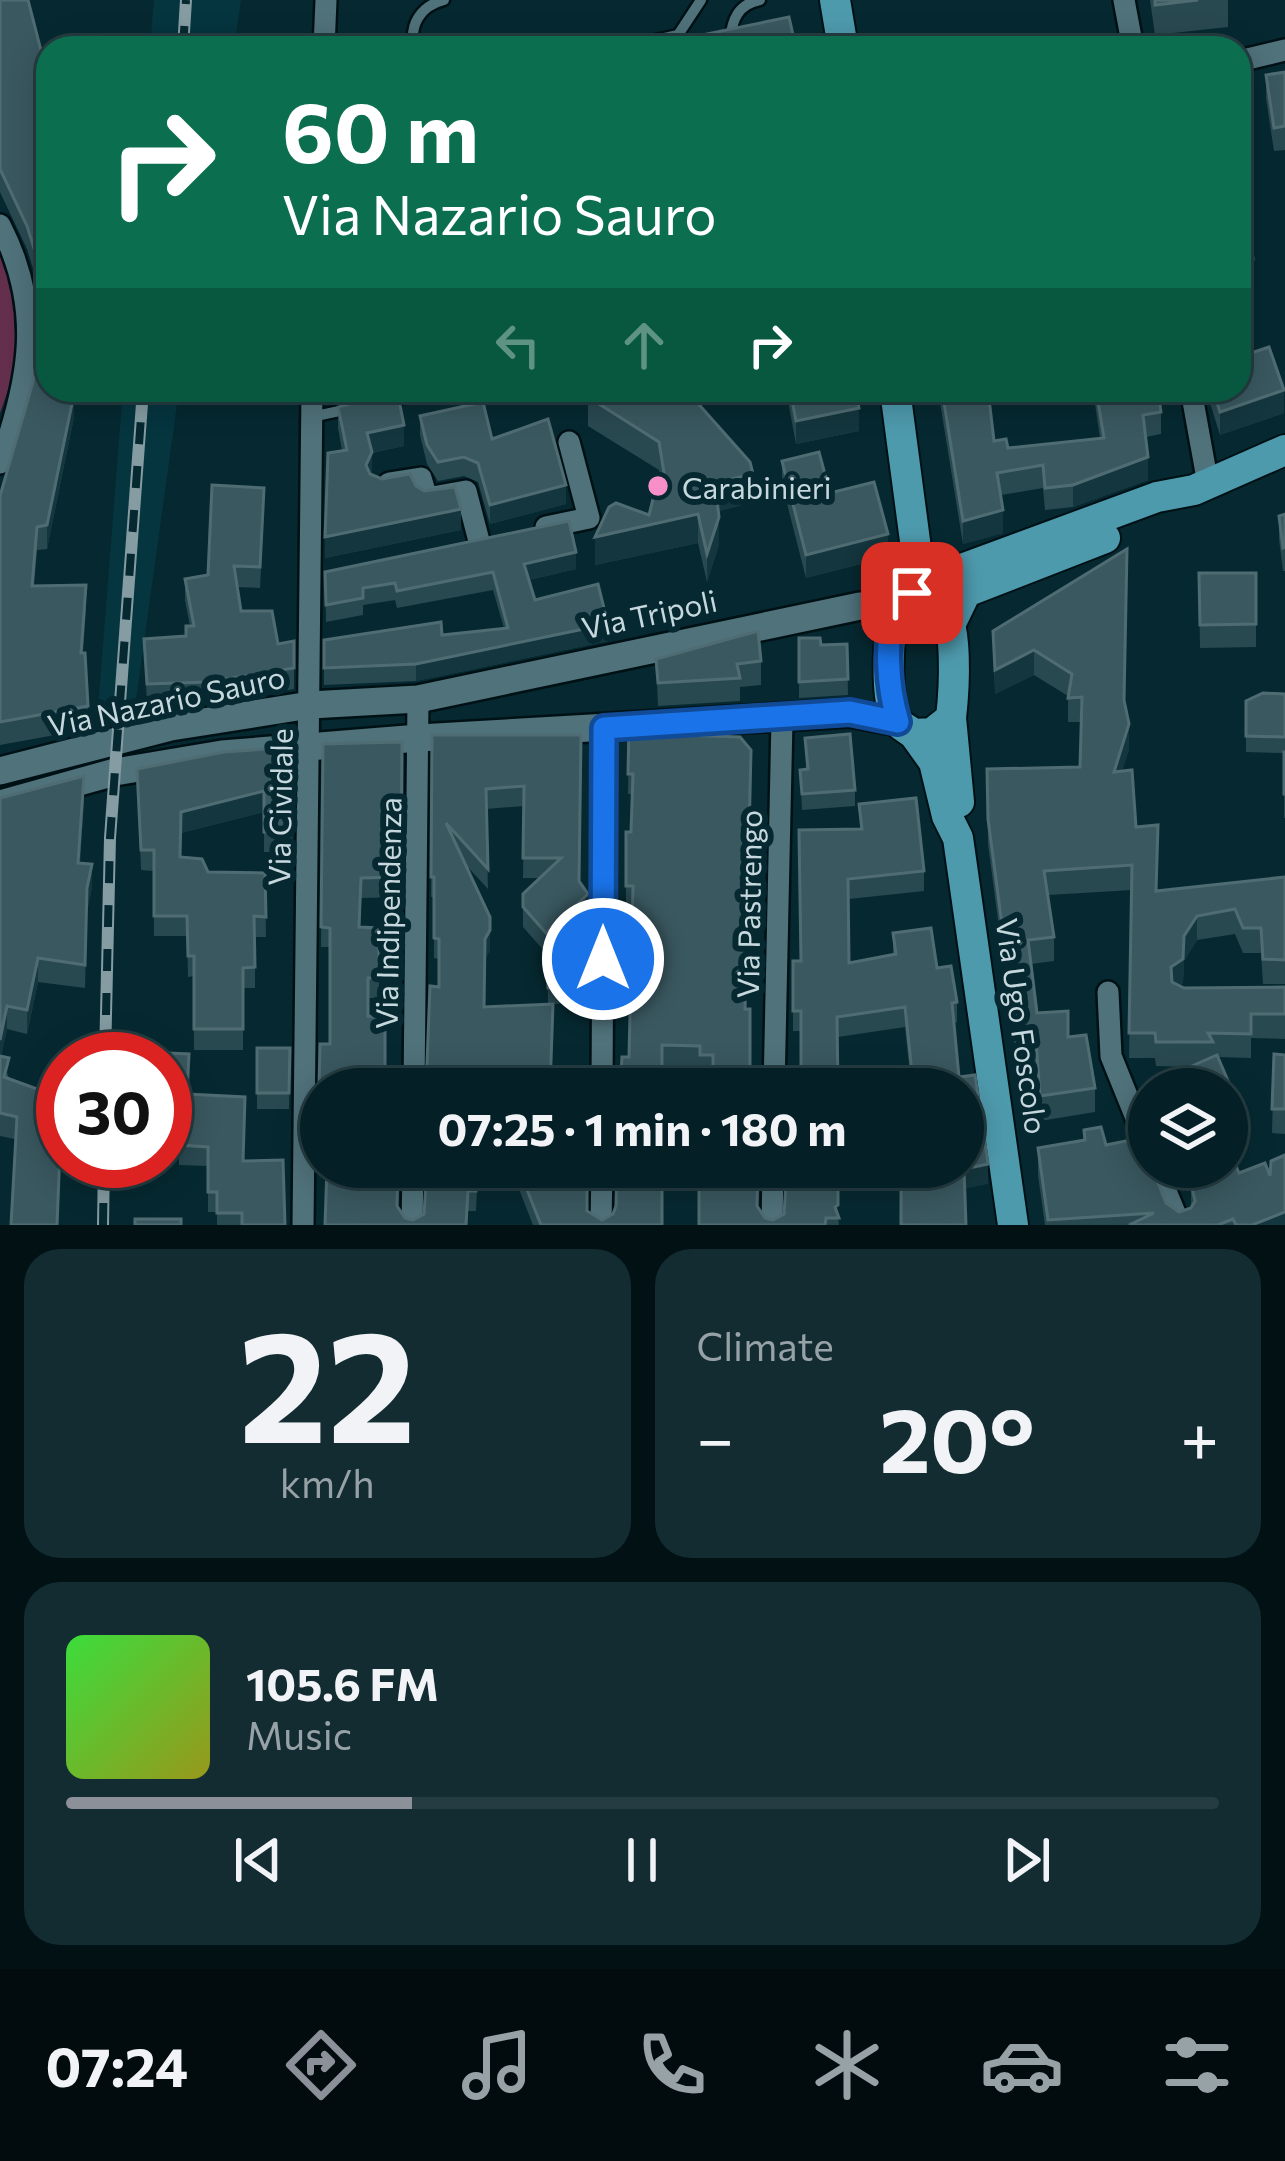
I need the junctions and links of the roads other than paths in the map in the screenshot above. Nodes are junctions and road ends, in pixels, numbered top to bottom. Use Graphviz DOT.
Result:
graph roads {
  1 [pos="326,0"];
  2 [pos="444,0"];
  3 [pos="701,0"];
  4 [pos="760,0"];
  5 [pos="836,0"];
  6 [pos="1124,0"];
  7 [pos="324,36"];
  8 [pos="415,36"];
  9 [pos="674,36"];
  10 [pos="730,36"];
  11 [pos="841,36"];
  12 [pos="1131,36"];
  13 [pos="1285,50"];
  14 [pos="1251,58"];
  15 [pos="0,225"];
  16 [pos="312,402"];
  17 [pos="386,402"];
  18 [pos="897,402"];
  19 [pos="1192,402"];
  20 [pos="377,404"];
  21 [pos="355,408"];
  22 [pos="311,417"];
  23 [pos="569,442"];
  24 [pos="1285,449"];
  25 [pos="0,463"];
  26 [pos="381,484"];
  27 [pos="1201,487"];
  28 [pos="909,600"];
  29 [pos="951,623"];
  30 [pos="418,699"];
  31 [pos="310,704"];
  32 [pos="951,718"];
  33 [pos="782,719"];
  34 [pos="604,728"];
  35 [pos="906,728"];
  36 [pos="419,738"];
  37 [pos="310,747"];
  38 [pos="0,771"];
  39 [pos="0,804"];
  40 [pos="958,838"];
  41 [pos="1108,992"];
  42 [pos="414,1068"];
  43 [pos="602,1068"];
  44 [pos="774,1068"];
  45 [pos="1128,1098"];
  46 [pos="413,1188"];
  47 [pos="602,1188"];
  48 [pos="773,1188"];
  49 [pos="1165,1188"];
  50 [pos="303,1225"];
  51 [pos="412,1225"];
  52 [pos="602,1225"];
  53 [pos="772,1225"];
  54 [pos="1013,1225"];
  55 [pos="1180,1225"];
  1 -- 7 [label="street"];
  2 -- 8 [label="lane"];
  3 -- 9 [label="lane"];
  4 -- 10 [label="lane"];
  5 -- 11 [label="main road"];
  6 -- 12 [label="street"];
  13 -- 14 [label="street"];
  15 -- 25 [label="street"];
  16 -- 22 [label="street, Via Cividale"];
  17 -- 20 [label="lane"];
  18 -- 28 [label="main road"];
  19 -- 27 [label="street"];
  21 -- 22 [label="lane"];
  22 -- 31 [label="street, Via Cividale"];
  23 -- 26 [label="street"];
  24 -- 27 [label="main road"];
  27 -- 28 [label="main road"];
  27 -- 29 [label="main road"];
  28 -- 29 [label="main road"];
  28 -- 30 [label="street, Via Tripoli"];
  28 -- 35 [label="main road"];
  29 -- 32 [label="main road"];
  30 -- 31 [label="street, Via Nazario Sauro"];
  30 -- 36 [label="street, Via Indipendenza"];
  31 -- 37 [label="street, Via Cividale"];
  31 -- 38 [label="street, Via Nazario Sauro"];
  32 -- 35 [label="main road"];
  32 -- 40 [label="main road"];
  33 -- 34 [label="street, Via Nazario Sauro"];
  33 -- 35 [label="street, Via Nazario Sauro"];
  33 -- 44 [label="street, Via Pastrengo"];
  34 -- 36 [label="street, Via Nazario Sauro"];
  34 -- 43 [label="street"];
  35 -- 40 [label="main road"];
  36 -- 37 [label="street, Via Nazario Sauro"];
  36 -- 42 [label="street, Via Indipendenza"];
  37 -- 39 [label="street, Via Nazario Sauro"];
  37 -- 50 [label="street, Via Cividale"];
  40 -- 54 [label="main road, Via Ugo Foscolo"];
  41 -- 45 [label="street"];
  46 -- 51 [label="street"];
  47 -- 52 [label="street"];
  48 -- 53 [label="street"];
  49 -- 55 [label="street"];
}
